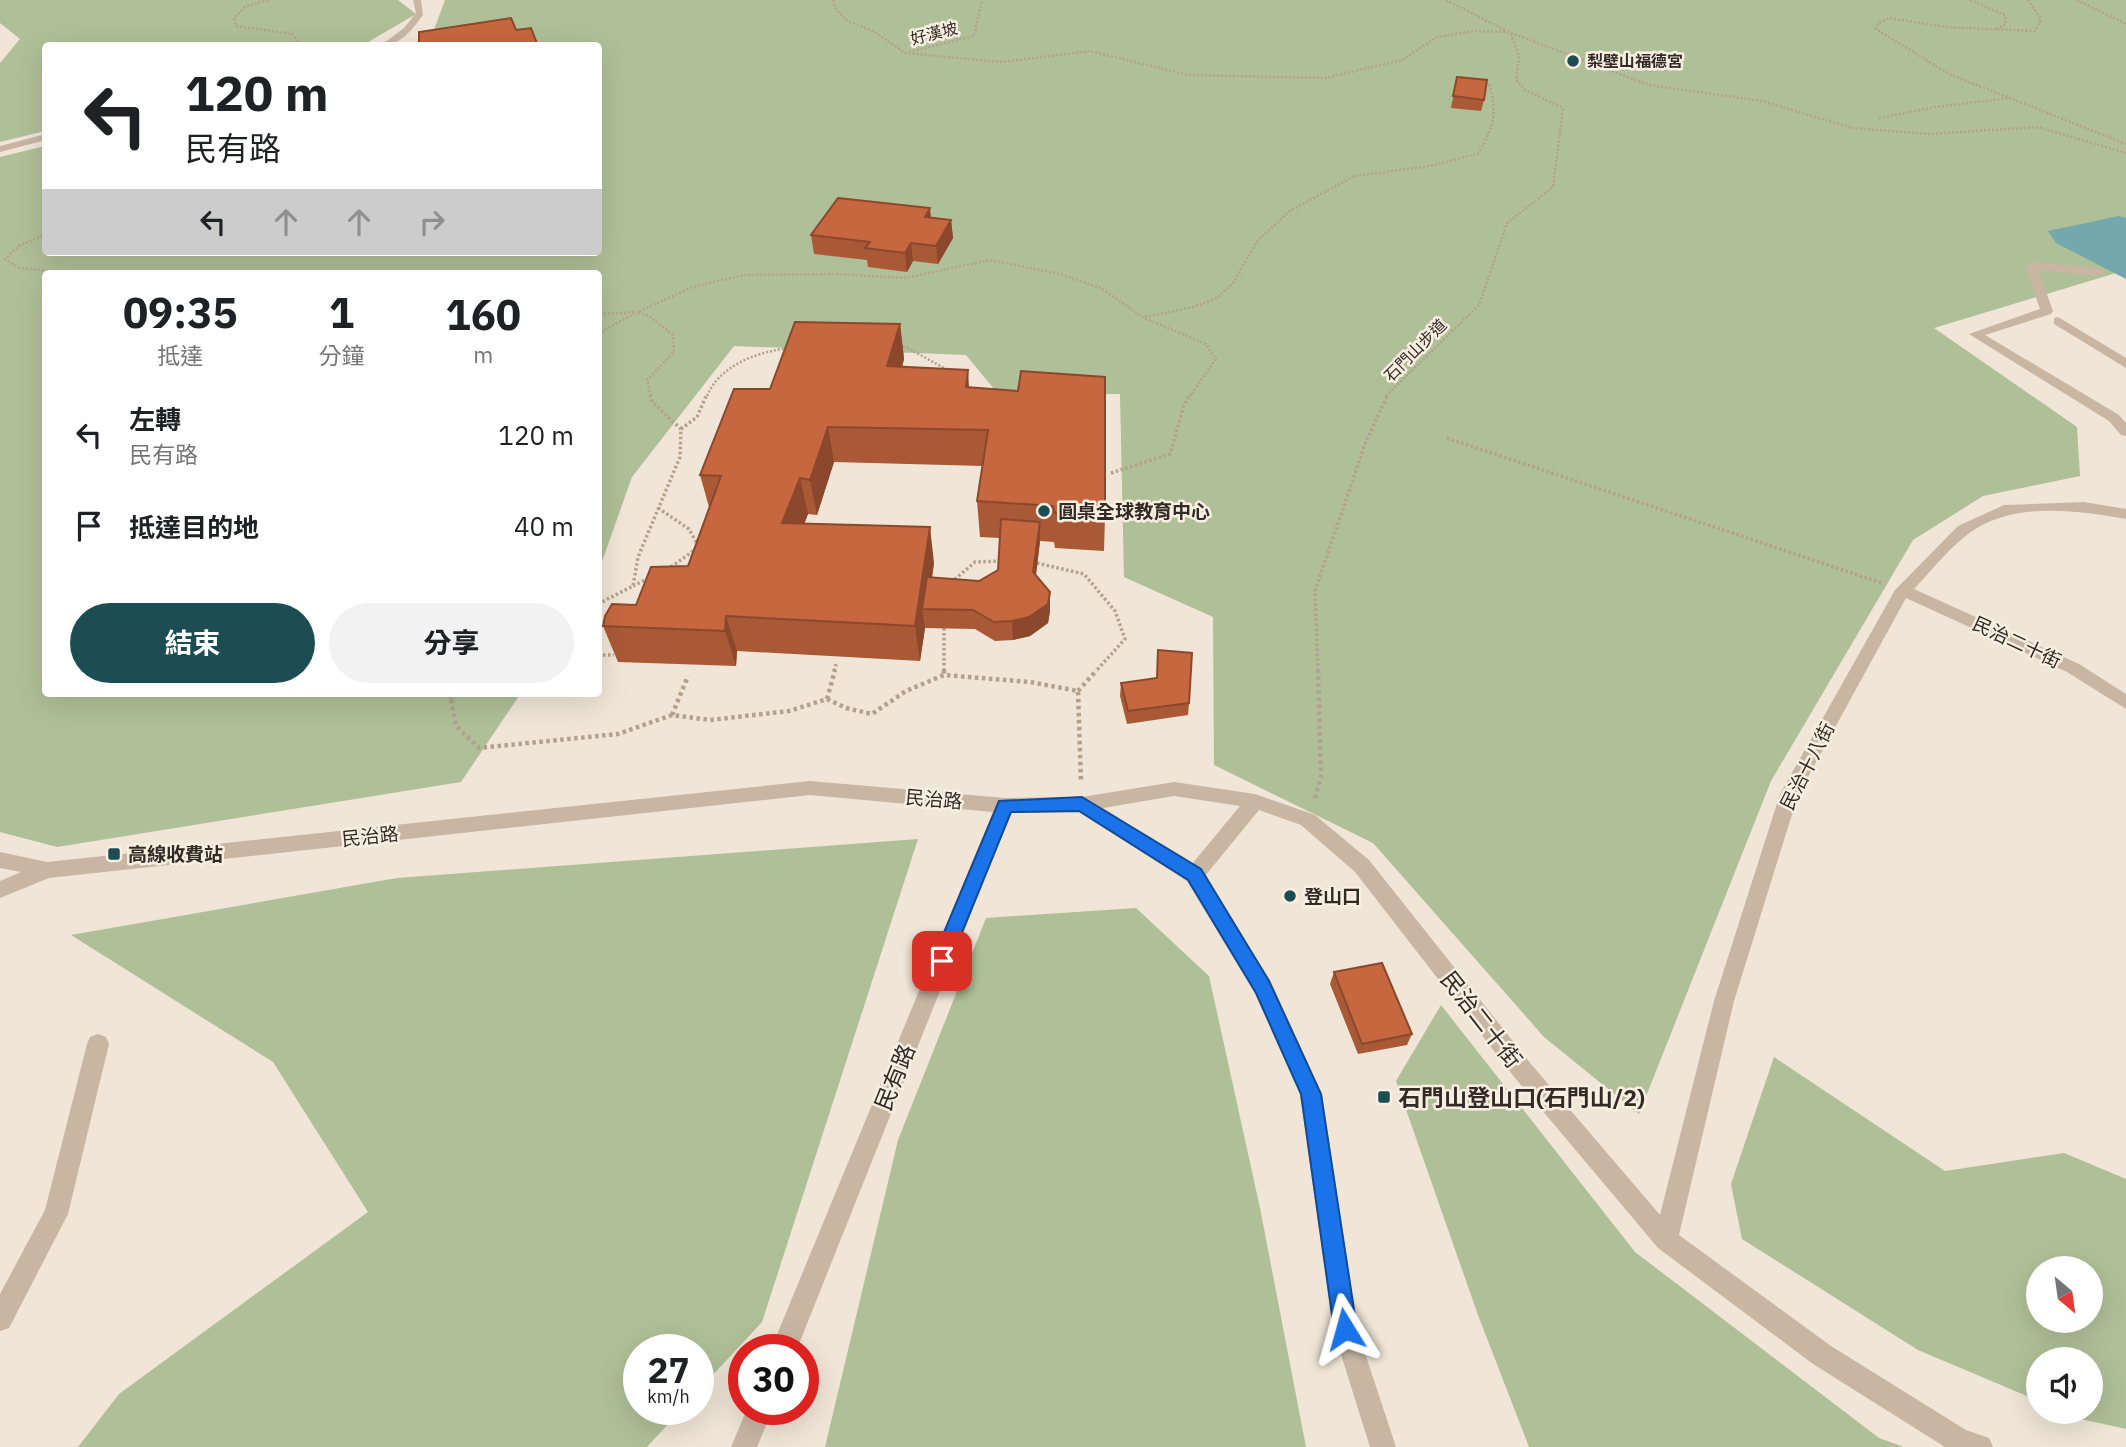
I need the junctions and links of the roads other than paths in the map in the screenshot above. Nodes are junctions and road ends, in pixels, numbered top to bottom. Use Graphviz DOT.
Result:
graph roads {
  1 [pos="417,0"];
  2 [pos="389,42"];
  3 [pos="42,138"];
  4 [pos="0,149"];
  5 [pos="2100,272"];
  6 [pos="2058,321"];
  7 [pos="2126,364"];
  8 [pos="2126,432"];
  9 [pos="2126,514"];
  10 [pos="1903,590"];
  11 [pos="2126,702"];
  12 [pos="1255,801"];
  13 [pos="1082,804"];
  14 [pos="1005,806"];
  15 [pos="0,860"];
  16 [pos="47,870"];
  17 [pos="1194,875"];
  18 [pos="0,890"];
  19 [pos="98,1044"];
  20 [pos="1666,1240"];
  21 [pos="0,1319"];
  22 [pos="790,1334"];
  23 [pos="753,1425"];
  24 [pos="744,1447"];
  25 [pos="1383,1447"];
  26 [pos="1980,1447"];
  1 -- 2 [label="street"];
  3 -- 4 [label="street"];
  5 -- 8 [label="street"];
  6 -- 7 [label="street"];
  9 -- 10 [label="street, 民治十八街"];
  10 -- 11 [label="street, 民治二十街"];
  10 -- 20 [label="street, 民治十八街"];
  12 -- 13 [label="street, 民治二十街"];
  12 -- 17 [label="street"];
  12 -- 20 [label="street, 民治二十街"];
  13 -- 14 [label="street, 民治路"];
  13 -- 17 [label="street"];
  14 -- 16 [label="street, 民治路"];
  14 -- 22 [label="street, 民有路"];
  15 -- 16 [label="street"];
  16 -- 18 [label="street"];
  17 -- 25 [label="street"];
  19 -- 21 [label="street"];
  20 -- 26 [label="street, 民治二十街"];
  23 -- 24 [label="street"];
}
